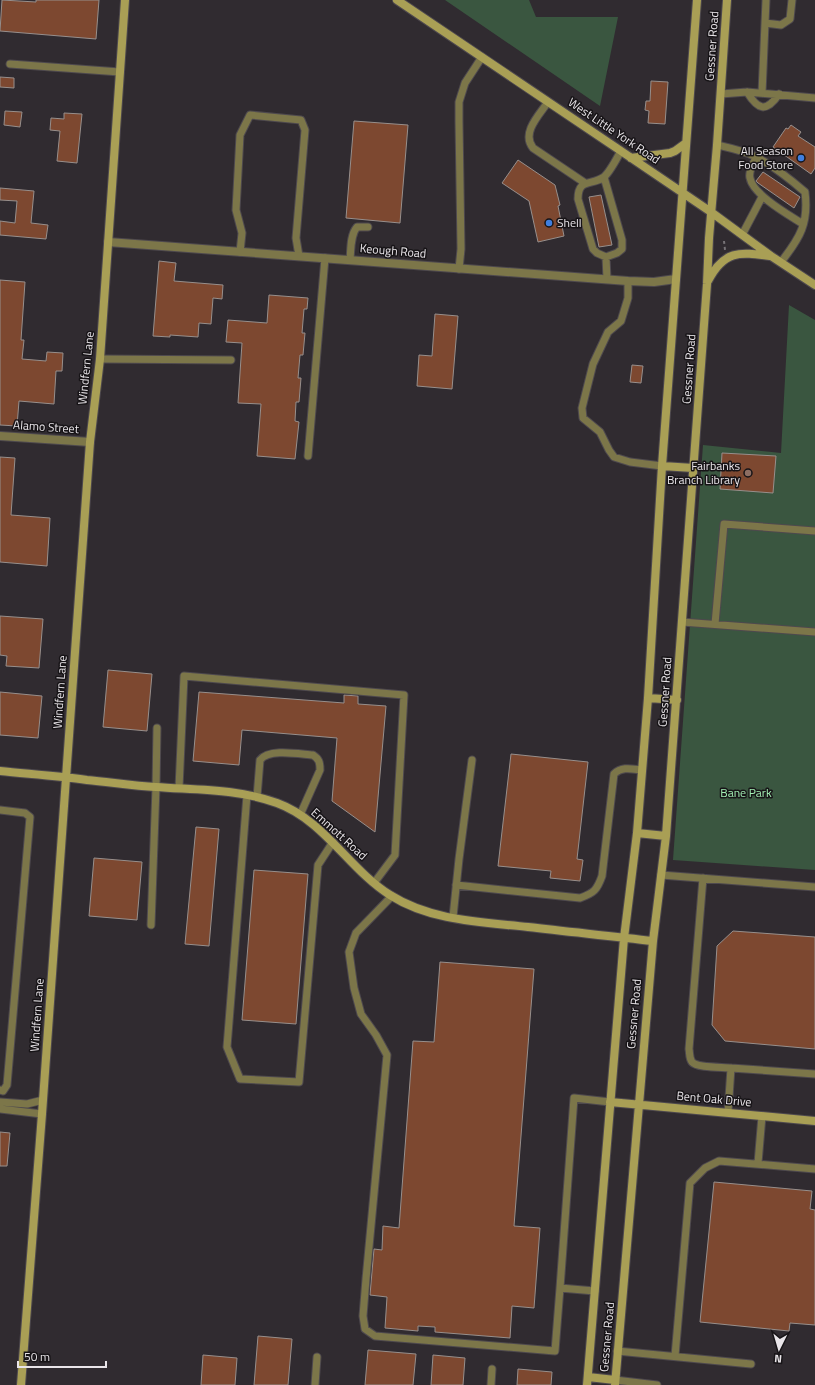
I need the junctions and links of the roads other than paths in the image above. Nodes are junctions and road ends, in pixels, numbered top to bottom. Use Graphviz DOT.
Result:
graph roads {
  1 [pos="125,0"];
  2 [pos="397,0"];
  3 [pos="697,0"];
  4 [pos="727,0"];
  5 [pos="766,0"];
  6 [pos="792,0"];
  7 [pos="765,23"];
  8 [pos="482,57"];
  9 [pos="10,64"];
  10 [pos="120,72"];
  11 [pos="747,92"];
  12 [pos="762,93"];
  13 [pos="721,94"];
  14 [pos="779,94"];
  15 [pos="815,98"];
  16 [pos="548,102"];
  17 [pos="686,143"];
  18 [pos="717,145"];
  19 [pos="621,151"];
  20 [pos="756,157"];
  21 [pos="631,158"];
  22 [pos="604,177"];
  23 [pos="585,183"];
  24 [pos="682,193"];
  25 [pos="762,197"];
  26 [pos="711,212"];
  27 [pos="804,224"];
  28 [pos="368,227"];
  29 [pos="742,235"];
  30 [pos="108,242"];
  31 [pos="240,252"];
  32 [pos="299,256"];
  33 [pos="771,256"];
  34 [pos="606,257"];
  35 [pos="325,258"];
  36 [pos="350,260"];
  37 [pos="780,262"];
  38 [pos="459,269"];
  39 [pos="608,279"];
  40 [pos="676,279"];
  41 [pos="628,281"];
  42 [pos="707,284"];
  43 [pos="815,285"];
  44 [pos="100,359"];
  45 [pos="231,360"];
  46 [pos="0,436"];
  47 [pos="90,442"];
  48 [pos="308,456"];
  49 [pos="662,466"];
  50 [pos="693,468"];
  51 [pos="815,531"];
  52 [pos="682,622"];
  53 [pos="715,624"];
  54 [pos="815,632"];
  55 [pos="648,698"];
  56 [pos="677,700"];
  57 [pos="157,728"];
  58 [pos="472,760"];
  59 [pos="642,770"];
  60 [pos="0,771"];
  61 [pos="66,777"];
  62 [pos="156,787"];
  63 [pos="179,788"];
  64 [pos="247,795"];
  65 [pos="257,797"];
  66 [pos="0,810"];
  67 [pos="300,815"];
  68 [pos="637,833"];
  69 [pos="666,836"];
  70 [pos="333,842"];
  71 [pos="662,875"];
  72 [pos="703,878"];
  73 [pos="374,883"];
  74 [pos="456,885"];
  75 [pos="815,887"];
  76 [pos="392,896"];
  77 [pos="453,917"];
  78 [pos="151,925"];
  79 [pos="624,938"];
  80 [pos="653,941"];
  81 [pos="731,1068"];
  82 [pos="815,1074"];
  83 [pos="0,1090"];
  84 [pos="43,1100"];
  85 [pos="0,1102"];
  86 [pos="610,1102"];
  87 [pos="638,1104"];
  88 [pos="0,1109"];
  89 [pos="728,1112"];
  90 [pos="42,1114"];
  91 [pos="762,1116"];
  92 [pos="815,1121"];
  93 [pos="758,1163"];
  94 [pos="815,1169"];
  95 [pos="560,1288"];
  96 [pos="595,1291"];
  97 [pos="617,1351"];
  98 [pos="675,1356"];
  99 [pos="317,1357"];
  100 [pos="751,1364"];
  101 [pos="492,1369"];
  102 [pos="588,1381"];
  103 [pos="615,1383"];
  104 [pos="21,1385"];
  105 [pos="315,1385"];
  106 [pos="491,1385"];
  107 [pos="657,1385"];
  1 -- 10 [label="main road, Windfern Lane"];
  2 -- 8 [label="main road, West Little York Road"];
  3 -- 17 [label="main road, Gessner Road"];
  4 -- 13 [label="main road, Gessner Road"];
  5 -- 7 [label="lane"];
  6 -- 7 [label="lane"];
  7 -- 12 [label="lane"];
  8 -- 16 [label="main road, West Little York Road"];
  8 -- 38 [label="lane"];
  9 -- 10 [label="lane"];
  10 -- 30 [label="main road, Windfern Lane"];
  11 -- 12 [label="lane"];
  11 -- 13 [label="lane"];
  11 -- 14 [label="lane"];
  12 -- 14 [label="lane"];
  13 -- 18 [label="main road, Gessner Road"];
  14 -- 15 [label="lane"];
  16 -- 19 [label="main road, West Little York Road"];
  16 -- 23 [label="lane"];
  17 -- 21 [label="main road"];
  17 -- 24 [label="main road, Gessner Road"];
  18 -- 20 [label="lane"];
  18 -- 26 [label="main road, Gessner Road"];
  19 -- 21 [label="main road, West Little York Road"];
  19 -- 22 [label="lane"];
  20 -- 25 [label="lane"];
  20 -- 27 [label="lane"];
  21 -- 24 [label="main road, West Little York Road"];
  22 -- 23 [label="lane"];
  22 -- 34 [label="lane"];
  23 -- 34 [label="lane"];
  24 -- 26 [label="main road, West Little York Road"];
  24 -- 40 [label="main road, Gessner Road"];
  25 -- 27 [label="lane"];
  25 -- 29 [label="lane"];
  26 -- 29 [label="main road, West Little York Road"];
  26 -- 42 [label="main road, Gessner Road"];
  27 -- 37 [label="lane"];
  28 -- 36 [label="lane"];
  29 -- 33 [label="main road, West Little York Road"];
  30 -- 31 [label="street, Keough Road"];
  30 -- 44 [label="main road, Windfern Lane"];
  31 -- 32 [label="street, Keough Road"];
  31 -- 32 [label="lane"];
  32 -- 35 [label="street, Keough Road"];
  33 -- 37 [label="main road, West Little York Road"];
  33 -- 42 [label="main road"];
  34 -- 39 [label="lane"];
  35 -- 36 [label="street, Keough Road"];
  35 -- 48 [label="lane"];
  36 -- 38 [label="street, Keough Road"];
  37 -- 43 [label="main road, West Little York Road"];
  38 -- 39 [label="street, Keough Road"];
  39 -- 41 [label="street, Keough Road"];
  40 -- 41 [label="street, Keough Road"];
  40 -- 49 [label="main road, Gessner Road"];
  41 -- 49 [label="lane"];
  42 -- 50 [label="main road, Gessner Road"];
  44 -- 45 [label="lane"];
  44 -- 47 [label="main road, Windfern Lane"];
  46 -- 47 [label="street, Alamo Street"];
  47 -- 61 [label="main road, Windfern Lane"];
  49 -- 50 [label="main road"];
  49 -- 55 [label="main road, Gessner Road"];
  50 -- 52 [label="main road, Gessner Road"];
  51 -- 53 [label="lane"];
  52 -- 53 [label="lane"];
  52 -- 56 [label="main road, Gessner Road"];
  53 -- 54 [label="lane"];
  55 -- 56 [label="main road"];
  55 -- 59 [label="main road, Gessner Road"];
  56 -- 69 [label="main road, Gessner Road"];
  57 -- 62 [label="lane"];
  58 -- 74 [label="lane"];
  59 -- 68 [label="main road, Gessner Road"];
  59 -- 74 [label="lane"];
  60 -- 61 [label="main road, Emmott Road"];
  61 -- 62 [label="main road, Emmott Road"];
  61 -- 84 [label="main road, Windfern Lane"];
  62 -- 63 [label="main road, Emmott Road"];
  62 -- 78 [label="lane"];
  63 -- 64 [label="main road, Emmott Road"];
  63 -- 73 [label="lane"];
  64 -- 65 [label="main road, Emmott Road"];
  64 -- 70 [label="lane"];
  65 -- 67 [label="main road, Emmott Road"];
  65 -- 67 [label="lane"];
  66 -- 83 [label="lane"];
  67 -- 70 [label="main road, Emmott Road"];
  68 -- 69 [label="main road"];
  68 -- 79 [label="main road, Gessner Road"];
  69 -- 71 [label="main road, Gessner Road"];
  70 -- 73 [label="main road, Emmott Road"];
  71 -- 72 [label="lane"];
  71 -- 80 [label="main road, Gessner Road"];
  72 -- 75 [label="lane"];
  72 -- 81 [label="lane"];
  73 -- 76 [label="main road, Emmott Road"];
  74 -- 77 [label="lane"];
  76 -- 77 [label="main road, Emmott Road"];
  76 -- 95 [label="lane"];
  77 -- 79 [label="main road, Emmott Road"];
  79 -- 80 [label="main road, Emmott Road"];
  79 -- 86 [label="main road, Gessner Road"];
  80 -- 87 [label="main road, Gessner Road"];
  81 -- 82 [label="lane"];
  81 -- 89 [label="lane"];
  84 -- 85 [label="lane"];
  84 -- 90 [label="main road, Windfern Lane"];
  86 -- 87 [label="main road, Bent Oak Drive"];
  86 -- 95 [label="lane"];
  86 -- 96 [label="main road, Gessner Road"];
  87 -- 89 [label="main road, Bent Oak Drive"];
  87 -- 97 [label="main road, Gessner Road"];
  88 -- 90 [label="lane"];
  89 -- 91 [label="main road, Bent Oak Drive"];
  90 -- 104 [label="main road, Windfern Lane"];
  91 -- 92 [label="main road, Bent Oak Drive"];
  91 -- 93 [label="lane"];
  93 -- 94 [label="lane"];
  93 -- 98 [label="lane"];
  95 -- 96 [label="lane"];
  96 -- 102 [label="main road, Gessner Road"];
  97 -- 98 [label="lane"];
  97 -- 103 [label="main road, Gessner Road"];
  98 -- 100 [label="lane"];
  99 -- 105 [label="lane"];
  101 -- 106 [label="lane"];
  102 -- 103 [label="main road"];
  103 -- 107 [label="lane"];
}
